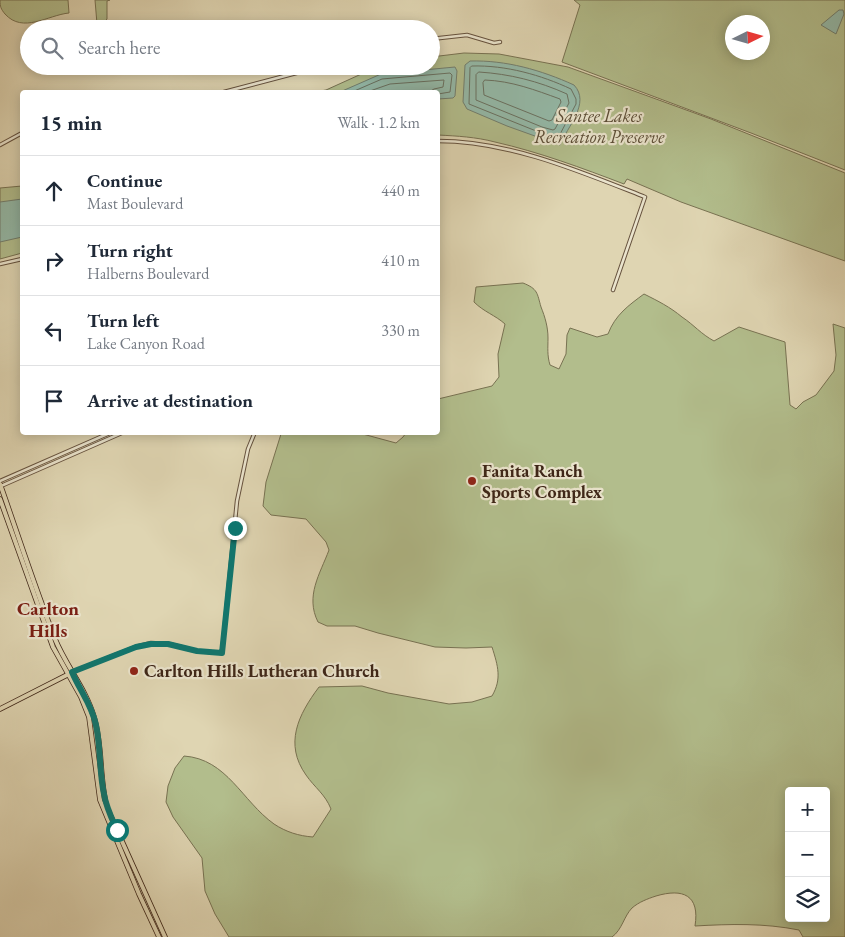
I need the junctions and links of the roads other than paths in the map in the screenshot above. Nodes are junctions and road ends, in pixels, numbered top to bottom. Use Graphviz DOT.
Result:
graph roads {
  1 [pos="440,38"];
  2 [pos="500,42"];
  3 [pos="289,75"];
  4 [pos="232,90"];
  5 [pos="20,134"];
  6 [pos="440,141"];
  7 [pos="0,145"];
  8 [pos="20,259"];
  9 [pos="0,264"];
  10 [pos="613,290"];
  11 [pos="106,435"];
  12 [pos="117,435"];
  13 [pos="254,435"];
  14 [pos="0,484"];
  15 [pos="0,499"];
  16 [pos="70,673"];
  17 [pos="0,710"];
  18 [pos="159,937"];
  19 [pos="164,937"];
  1 -- 2 [label="street"];
  3 -- 4 [label="street"];
  5 -- 7 [label="street"];
  6 -- 10 [label="street"];
  8 -- 9 [label="street"];
  11 -- 14 [label="street"];
  12 -- 14 [label="street"];
  13 -- 16 [label="street"];
  14 -- 16 [label="main road"];
  15 -- 16 [label="main road"];
  16 -- 17 [label="main road"];
  16 -- 18 [label="main road"];
  16 -- 19 [label="main road"];
}
